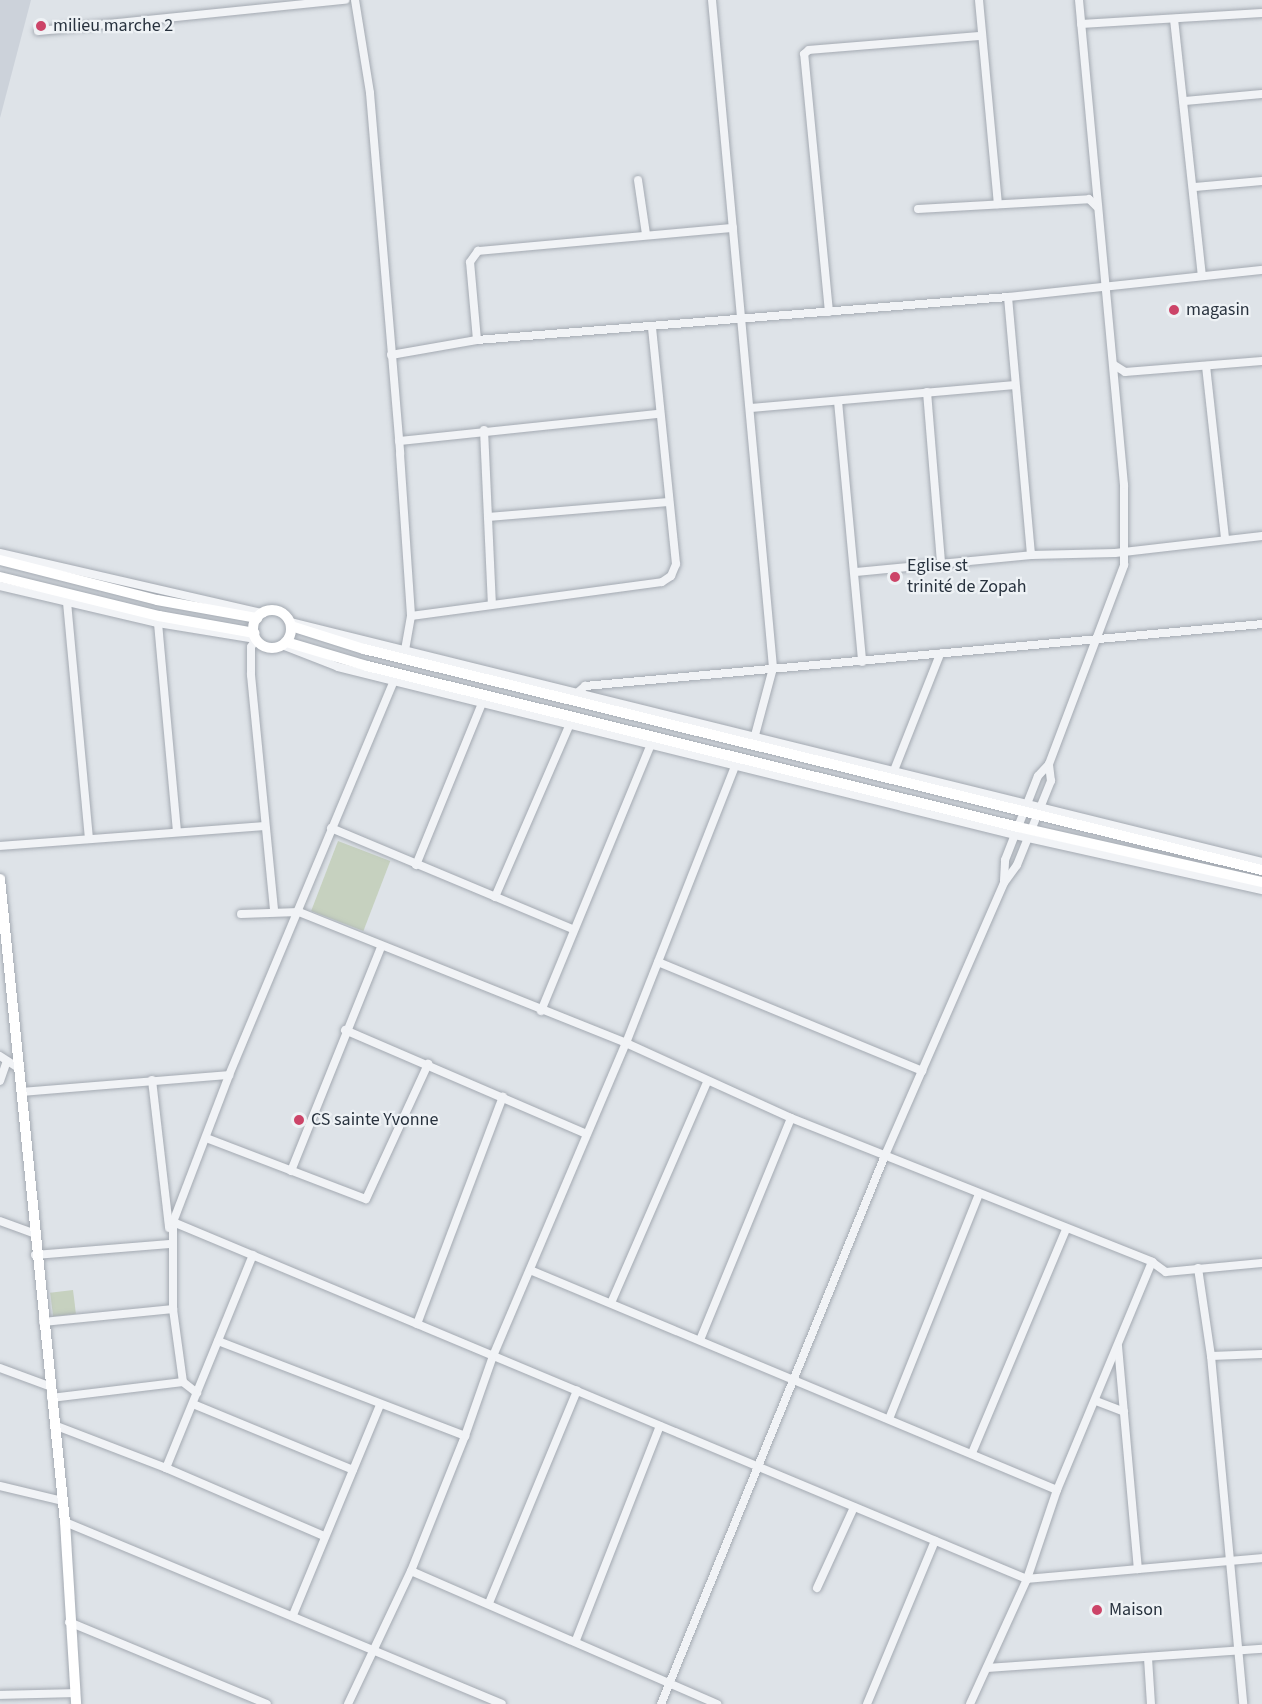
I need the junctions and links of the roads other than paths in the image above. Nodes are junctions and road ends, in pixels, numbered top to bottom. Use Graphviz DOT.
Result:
graph roads {
  1 [pos="345,0"];
  2 [pos="355,0"];
  3 [pos="712,0"];
  4 [pos="979,0"];
  5 [pos="1079,0"];
  6 [pos="1262,13"];
  7 [pos="1174,19"];
  8 [pos="1082,24"];
  9 [pos="38,31"];
  10 [pos="981,36"];
  11 [pos="1262,94"];
  12 [pos="1185,101"];
  13 [pos="638,180"];
  14 [pos="1262,181"];
  15 [pos="1195,187"];
  16 [pos="998,204"];
  17 [pos="918,209"];
  18 [pos="1099,211"];
  19 [pos="733,228"];
  20 [pos="646,234"];
  21 [pos="1262,270"];
  22 [pos="1202,275"];
  23 [pos="1106,284"];
  24 [pos="1008,297"];
  25 [pos="829,312"];
  26 [pos="742,317"];
  27 [pos="652,326"];
  28 [pos="477,340"];
  29 [pos="391,355"];
  30 [pos="1262,361"];
  31 [pos="1113,363"];
  32 [pos="1206,366"];
  33 [pos="1014,385"];
  34 [pos="927,392"];
  35 [pos="837,400"];
  36 [pos="752,408"];
  37 [pos="658,414"];
  38 [pos="484,430"];
  39 [pos="399,441"];
  40 [pos="667,502"];
  41 [pos="489,517"];
  42 [pos="1262,536"];
  43 [pos="1225,538"];
  44 [pos="1122,552"];
  45 [pos="0,553"];
  46 [pos="1031,555"];
  47 [pos="0,560"];
  48 [pos="941,562"];
  49 [pos="856,572"];
  50 [pos="0,577"];
  51 [pos="0,586"];
  52 [pos="67,602"];
  53 [pos="492,603"];
  54 [pos="260,616"];
  55 [pos="411,616"];
  56 [pos="158,623"];
  57 [pos="290,624"];
  58 [pos="1262,624"];
  59 [pos="255,636"];
  60 [pos="1096,638"];
  61 [pos="284,644"];
  62 [pos="405,651"];
  63 [pos="940,654"];
  64 [pos="862,662"];
  65 [pos="773,668"];
  66 [pos="394,681"];
  67 [pos="577,693"];
  68 [pos="482,703"];
  69 [pos="570,724"];
  70 [pos="753,739"];
  71 [pos="651,744"];
  72 [pos="1049,764"];
  73 [pos="735,766"];
  74 [pos="893,773"];
  75 [pos="1025,809"];
  76 [pos="1039,813"];
  77 [pos="264,826"];
  78 [pos="331,828"];
  79 [pos="177,831"];
  80 [pos="1017,831"];
  81 [pos="1030,834"];
  82 [pos="89,839"];
  83 [pos="0,846"];
  84 [pos="1262,861"];
  85 [pos="416,865"];
  86 [pos="1262,870"];
  87 [pos="0,879"];
  88 [pos="1262,882"];
  89 [pos="1004,883"];
  90 [pos="1262,891"];
  91 [pos="495,897"];
  92 [pos="274,911"];
  93 [pos="299,912"];
  94 [pos="241,914"];
  95 [pos="573,929"];
  96 [pos="381,947"];
  97 [pos="658,962"];
  98 [pos="541,1011"];
  99 [pos="345,1030"];
  100 [pos="626,1043"];
  101 [pos="3,1059"];
  102 [pos="428,1064"];
  103 [pos="20,1069"];
  104 [pos="922,1071"];
  105 [pos="229,1076"];
  106 [pos="0,1080"];
  107 [pos="152,1080"];
  108 [pos="707,1082"];
  109 [pos="22,1092"];
  110 [pos="502,1097"];
  111 [pos="791,1118"];
  112 [pos="587,1134"];
  113 [pos="206,1138"];
  114 [pos="886,1153"];
  115 [pos="291,1171"];
  116 [pos="980,1194"];
  117 [pos="0,1221"];
  118 [pos="173,1222"];
  119 [pos="1066,1229"];
  120 [pos="33,1233"];
  121 [pos="170,1233"];
  122 [pos="170,1244"];
  123 [pos="35,1255"];
  124 [pos="253,1256"];
  125 [pos="1152,1262"];
  126 [pos="1262,1263"];
  127 [pos="1198,1268"];
  128 [pos="530,1270"];
  129 [pos="611,1304"];
  130 [pos="173,1309"];
  131 [pos="43,1322"];
  132 [pos="417,1324"];
  133 [pos="700,1340"];
  134 [pos="218,1341"];
  135 [pos="1117,1341"];
  136 [pos="1262,1354"];
  137 [pos="493,1356"];
  138 [pos="1211,1356"];
  139 [pos="0,1368"];
  140 [pos="793,1380"];
  141 [pos="183,1382"];
  142 [pos="577,1391"];
  143 [pos="50,1392"];
  144 [pos="197,1394"];
  145 [pos="1096,1401"];
  146 [pos="193,1404"];
  147 [pos="380,1405"];
  148 [pos="1124,1412"];
  149 [pos="889,1419"];
  150 [pos="54,1425"];
  151 [pos="660,1426"];
  152 [pos="465,1436"];
  153 [pos="972,1453"];
  154 [pos="759,1467"];
  155 [pos="166,1468"];
  156 [pos="353,1470"];
  157 [pos="0,1486"];
  158 [pos="1057,1490"];
  159 [pos="63,1501"];
  160 [pos="854,1507"];
  161 [pos="65,1522"];
  162 [pos="324,1536"];
  163 [pos="935,1541"];
  164 [pos="1262,1558"];
  165 [pos="1230,1561"];
  166 [pos="1138,1569"];
  167 [pos="411,1571"];
  168 [pos="1027,1579"];
  169 [pos="817,1588"];
  170 [pos="489,1603"];
  171 [pos="293,1615"];
  172 [pos="69,1622"];
  173 [pos="576,1640"];
  174 [pos="373,1649"];
  175 [pos="1262,1649"];
  176 [pos="1238,1652"];
  177 [pos="1148,1658"];
  178 [pos="987,1668"];
  179 [pos="670,1684"];
  180 [pos="0,1695"];
  181 [pos="75,1698"];
  182 [pos="267,1704"];
  183 [pos="348,1704"];
  184 [pos="502,1704"];
  185 [pos="661,1704"];
  186 [pos="717,1704"];
  187 [pos="867,1704"];
  188 [pos="970,1704"];
  189 [pos="1151,1704"];
  190 [pos="1243,1704"];
  1 -- 9 [label="street"];
  2 -- 29 [label="street"];
  3 -- 19 [label="street"];
  4 -- 10 [label="street"];
  5 -- 8 [label="street"];
  6 -- 7 [label="street"];
  7 -- 8 [label="street"];
  7 -- 12 [label="street"];
  8 -- 18 [label="street"];
  10 -- 16 [label="street"];
  10 -- 25 [label="street"];
  11 -- 12 [label="street"];
  12 -- 15 [label="street"];
  13 -- 20 [label="street"];
  14 -- 15 [label="street"];
  15 -- 22 [label="street"];
  16 -- 17 [label="street"];
  16 -- 18 [label="street"];
  18 -- 23 [label="street"];
  19 -- 20 [label="street"];
  19 -- 26 [label="street"];
  20 -- 28 [label="street"];
  21 -- 22 [label="street"];
  22 -- 23 [label="street"];
  23 -- 24 [label="street"];
  23 -- 31 [label="street"];
  24 -- 25 [label="street"];
  24 -- 33 [label="street"];
  25 -- 26 [label="street"];
  26 -- 27 [label="street"];
  26 -- 36 [label="street"];
  27 -- 28 [label="street"];
  27 -- 37 [label="street"];
  28 -- 29 [label="street"];
  29 -- 39 [label="street"];
  30 -- 32 [label="street"];
  31 -- 32 [label="street"];
  31 -- 44 [label="street"];
  32 -- 43 [label="street"];
  33 -- 34 [label="street"];
  33 -- 46 [label="street"];
  34 -- 35 [label="street"];
  34 -- 48 [label="street"];
  35 -- 36 [label="street"];
  35 -- 49 [label="street"];
  36 -- 65 [label="street"];
  37 -- 38 [label="street"];
  37 -- 40 [label="street"];
  38 -- 39 [label="street"];
  38 -- 41 [label="street"];
  39 -- 55 [label="street"];
  40 -- 41 [label="street"];
  40 -- 53 [label="street"];
  41 -- 53 [label="street"];
  42 -- 43 [label="street"];
  43 -- 44 [label="street"];
  44 -- 46 [label="street"];
  44 -- 60 [label="street"];
  45 -- 54 [label="street"];
  46 -- 48 [label="street"];
  47 -- 54 [label="main road"];
  48 -- 49 [label="street"];
  49 -- 64 [label="street"];
  50 -- 59 [label="main road"];
  51 -- 52 [label="street"];
  52 -- 56 [label="street"];
  52 -- 82 [label="street"];
  53 -- 55 [label="street"];
  54 -- 57 [label="main road"];
  54 -- 59 [label="main road"];
  55 -- 62 [label="street"];
  56 -- 59 [label="street"];
  56 -- 79 [label="street"];
  57 -- 61 [label="main road"];
  57 -- 62 [label="street"];
  57 -- 75 [label="main road"];
  58 -- 60 [label="street"];
  59 -- 61 [label="main road"];
  59 -- 77 [label="street"];
  60 -- 63 [label="street"];
  60 -- 72 [label="street"];
  61 -- 66 [label="street"];
  61 -- 80 [label="main road"];
  62 -- 67 [label="street"];
  63 -- 64 [label="street"];
  63 -- 74 [label="street"];
  64 -- 65 [label="street"];
  65 -- 67 [label="street"];
  65 -- 70 [label="street"];
  66 -- 68 [label="street"];
  66 -- 78 [label="street"];
  67 -- 70 [label="street"];
  68 -- 69 [label="street"];
  68 -- 85 [label="street"];
  69 -- 71 [label="street"];
  69 -- 91 [label="street"];
  70 -- 74 [label="street"];
  71 -- 73 [label="street"];
  71 -- 95 [label="street"];
  72 -- 75 [label="street"];
  72 -- 76 [label="street"];
  73 -- 80 [label="street"];
  73 -- 97 [label="street"];
  74 -- 75 [label="street"];
  75 -- 76 [label="main road"];
  75 -- 80 [label="street"];
  76 -- 81 [label="street"];
  76 -- 84 [label="street"];
  76 -- 86 [label="main road"];
  77 -- 79 [label="street"];
  77 -- 92 [label="street"];
  78 -- 85 [label="street"];
  78 -- 93 [label="street"];
  79 -- 82 [label="street"];
  80 -- 81 [label="main road"];
  80 -- 89 [label="street"];
  81 -- 88 [label="main road"];
  81 -- 89 [label="street"];
  81 -- 90 [label="street"];
  82 -- 83 [label="street"];
  85 -- 91 [label="street"];
  87 -- 103 [label="main road"];
  89 -- 104 [label="street"];
  91 -- 95 [label="street"];
  92 -- 93 [label="street"];
  92 -- 94 [label="street"];
  93 -- 96 [label="street"];
  93 -- 105 [label="street"];
  95 -- 98 [label="street"];
  96 -- 98 [label="street"];
  96 -- 99 [label="street"];
  97 -- 100 [label="street"];
  97 -- 104 [label="street"];
  98 -- 100 [label="street"];
  99 -- 102 [label="street"];
  99 -- 115 [label="street"];
  100 -- 108 [label="street"];
  100 -- 112 [label="street"];
  101 -- 103 [label="street"];
  101 -- 106 [label="street"];
  102 -- 110 [label="street"];
  102 -- 115 [label="street"];
  103 -- 109 [label="main road"];
  104 -- 114 [label="street"];
  105 -- 107 [label="street"];
  105 -- 113 [label="street"];
  107 -- 109 [label="street"];
  107 -- 121 [label="street"];
  108 -- 111 [label="street"];
  108 -- 129 [label="street"];
  109 -- 120 [label="main road"];
  110 -- 112 [label="street"];
  110 -- 132 [label="street"];
  111 -- 114 [label="street"];
  111 -- 133 [label="street"];
  112 -- 128 [label="street"];
  113 -- 115 [label="street"];
  113 -- 118 [label="street"];
  114 -- 116 [label="street"];
  114 -- 140 [label="street"];
  116 -- 119 [label="street"];
  116 -- 149 [label="street"];
  117 -- 120 [label="street"];
  118 -- 121 [label="street"];
  118 -- 124 [label="street"];
  119 -- 125 [label="street"];
  119 -- 153 [label="street"];
  120 -- 123 [label="main road"];
  121 -- 122 [label="street"];
  122 -- 123 [label="street"];
  122 -- 130 [label="street"];
  123 -- 131 [label="main road"];
  124 -- 132 [label="street"];
  124 -- 134 [label="street"];
  125 -- 127 [label="street"];
  125 -- 135 [label="street"];
  126 -- 127 [label="street"];
  127 -- 138 [label="street"];
  128 -- 129 [label="street"];
  128 -- 137 [label="street"];
  129 -- 133 [label="street"];
  130 -- 131 [label="street"];
  130 -- 141 [label="street"];
  131 -- 143 [label="main road"];
  132 -- 137 [label="street"];
  133 -- 140 [label="street"];
  134 -- 144 [label="street"];
  134 -- 147 [label="street"];
  135 -- 145 [label="street"];
  135 -- 148 [label="street"];
  136 -- 138 [label="street"];
  137 -- 142 [label="street"];
  137 -- 152 [label="street"];
  138 -- 165 [label="street"];
  139 -- 143 [label="street"];
  140 -- 149 [label="street"];
  140 -- 154 [label="street"];
  141 -- 143 [label="street"];
  141 -- 144 [label="street"];
  142 -- 151 [label="street"];
  142 -- 170 [label="street"];
  143 -- 150 [label="main road"];
  144 -- 146 [label="street"];
  145 -- 148 [label="street"];
  145 -- 158 [label="street"];
  146 -- 155 [label="street"];
  146 -- 156 [label="street"];
  147 -- 152 [label="street"];
  147 -- 156 [label="street"];
  148 -- 166 [label="street"];
  149 -- 153 [label="street"];
  150 -- 155 [label="street"];
  150 -- 159 [label="main road"];
  151 -- 154 [label="street"];
  151 -- 173 [label="street"];
  152 -- 167 [label="street"];
  153 -- 158 [label="street"];
  154 -- 160 [label="street"];
  154 -- 179 [label="street"];
  155 -- 162 [label="street"];
  156 -- 162 [label="street"];
  157 -- 159 [label="street"];
  158 -- 168 [label="street"];
  159 -- 161 [label="main road"];
  160 -- 163 [label="street"];
  160 -- 169 [label="street"];
  161 -- 171 [label="street"];
  161 -- 172 [label="main road"];
  162 -- 171 [label="street"];
  163 -- 168 [label="street"];
  163 -- 187 [label="street"];
  164 -- 165 [label="street"];
  165 -- 166 [label="street"];
  165 -- 176 [label="street"];
  166 -- 168 [label="street"];
  167 -- 170 [label="street"];
  167 -- 174 [label="street"];
  168 -- 178 [label="street"];
  170 -- 173 [label="street"];
  171 -- 174 [label="street"];
  172 -- 181 [label="main road"];
  172 -- 182 [label="street"];
  173 -- 179 [label="street"];
  174 -- 183 [label="street"];
  174 -- 184 [label="street"];
  175 -- 176 [label="street"];
  176 -- 177 [label="street"];
  176 -- 190 [label="street"];
  177 -- 178 [label="street"];
  177 -- 189 [label="street"];
  178 -- 188 [label="street"];
  179 -- 185 [label="street"];
  179 -- 186 [label="street"];
  180 -- 181 [label="street"];
}
